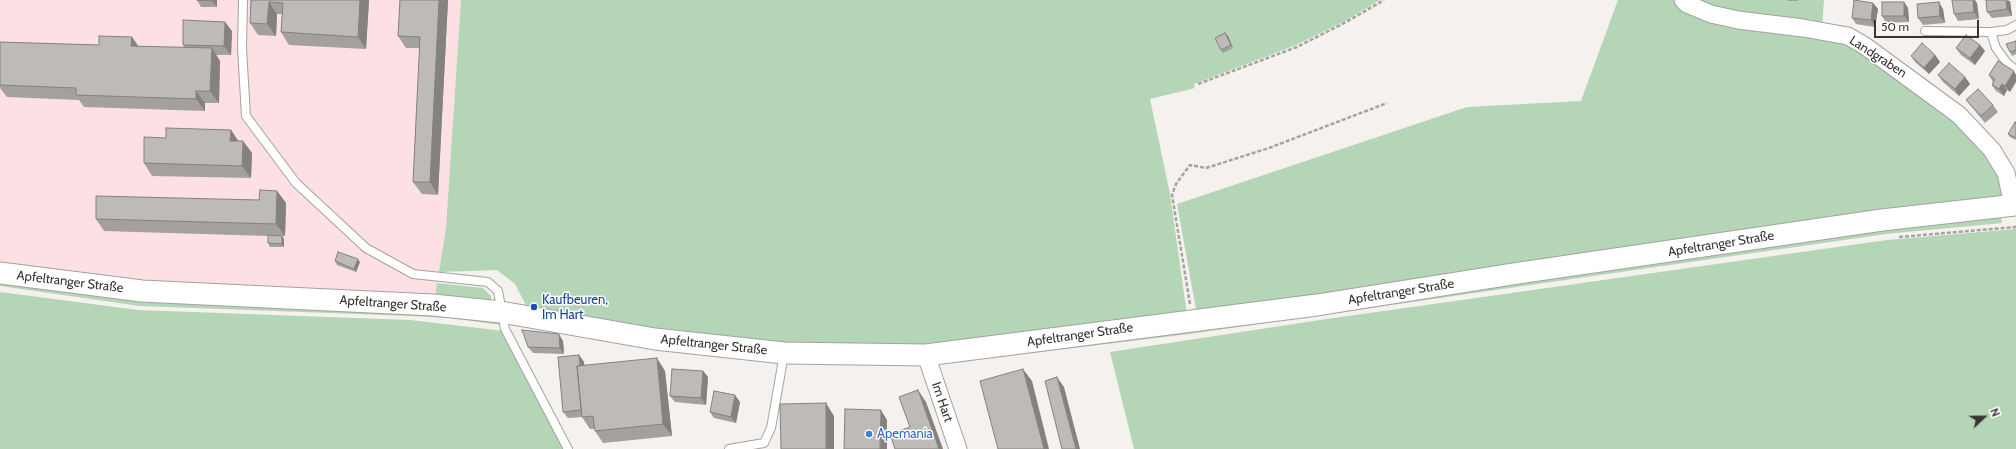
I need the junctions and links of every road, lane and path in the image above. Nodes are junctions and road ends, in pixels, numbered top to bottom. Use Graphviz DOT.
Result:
graph roads {
  1 [pos="243,0"];
  2 [pos="1384,0"];
  3 [pos="1683,0"];
  4 [pos="2016,24"];
  5 [pos="1925,31"];
  6 [pos="1991,32"];
  7 [pos="2016,70"];
  8 [pos="1198,84"];
  9 [pos="1387,103"];
  10 [pos="2014,205"];
  11 [pos="2016,227"];
  12 [pos="1895,237"];
  13 [pos="0,273"];
  14 [pos="501,312"];
  15 [pos="1192,320"];
  16 [pos="784,353"];
  17 [pos="926,355"];
  18 [pos="568,449"];
  19 [pos="730,449"];
  20 [pos="958,449"];
  1 -- 14 [label="lane"];
  2 -- 8 [label="path"];
  3 -- 10 [label="street, Landgraben"];
  4 -- 6 [label="lane"];
  5 -- 6 [label="lane"];
  6 -- 7 [label="lane"];
  9 -- 15 [label="path"];
  10 -- 15 [label="street, Apfeltranger Straße"];
  11 -- 12 [label="path"];
  13 -- 14 [label="street, Apfeltranger Straße"];
  14 -- 16 [label="street, Apfeltranger Straße"];
  14 -- 18 [label="lane"];
  15 -- 17 [label="street, Apfeltranger Straße"];
  16 -- 17 [label="street, Apfeltranger Straße"];
  16 -- 19 [label="lane, Apfeltranger Straße"];
  17 -- 20 [label="street, Im Hart"];
}
